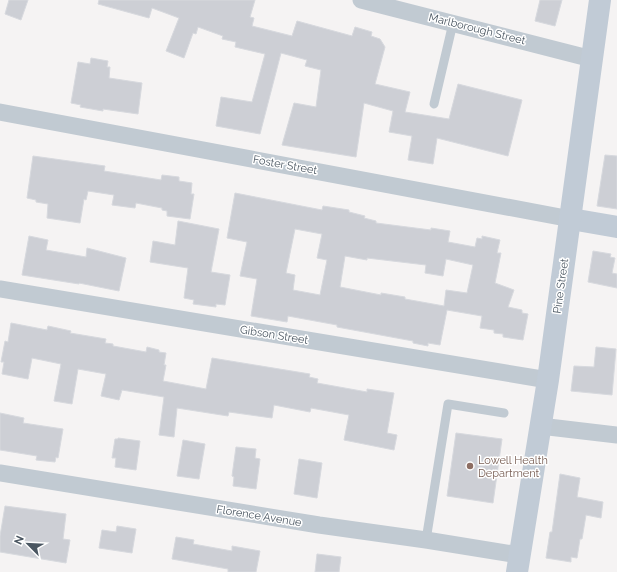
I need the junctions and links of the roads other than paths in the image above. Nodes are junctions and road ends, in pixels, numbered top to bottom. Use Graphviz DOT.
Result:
graph roads {
  1 [pos="361,0"];
  2 [pos="600,0"];
  3 [pos="384,3"];
  4 [pos="453,23"];
  5 [pos="592,59"];
  6 [pos="434,104"];
  7 [pos="0,112"];
  8 [pos="571,219"];
  9 [pos="617,227"];
  10 [pos="0,289"];
  11 [pos="548,380"];
  12 [pos="504,413"];
  13 [pos="540,426"];
  14 [pos="617,434"];
  15 [pos="0,473"];
  16 [pos="426,540"];
  17 [pos="518,564"];
  1 -- 3 [label="street, Marlborough Street"];
  2 -- 5 [label="street, Pine Street"];
  3 -- 4 [label="street, Marlborough Street"];
  4 -- 5 [label="street, Marlborough Street"];
  4 -- 6 [label="lane"];
  5 -- 8 [label="street, Pine Street"];
  7 -- 8 [label="street, Foster Street"];
  8 -- 9 [label="street"];
  8 -- 11 [label="street, Pine Street"];
  10 -- 11 [label="street, Gibson Street"];
  11 -- 13 [label="street, Pine Street"];
  12 -- 16 [label="lane"];
  13 -- 14 [label="street"];
  13 -- 17 [label="street, Pine Street"];
  15 -- 16 [label="street, Florence Avenue"];
  16 -- 17 [label="street, Florence Avenue"];
}
